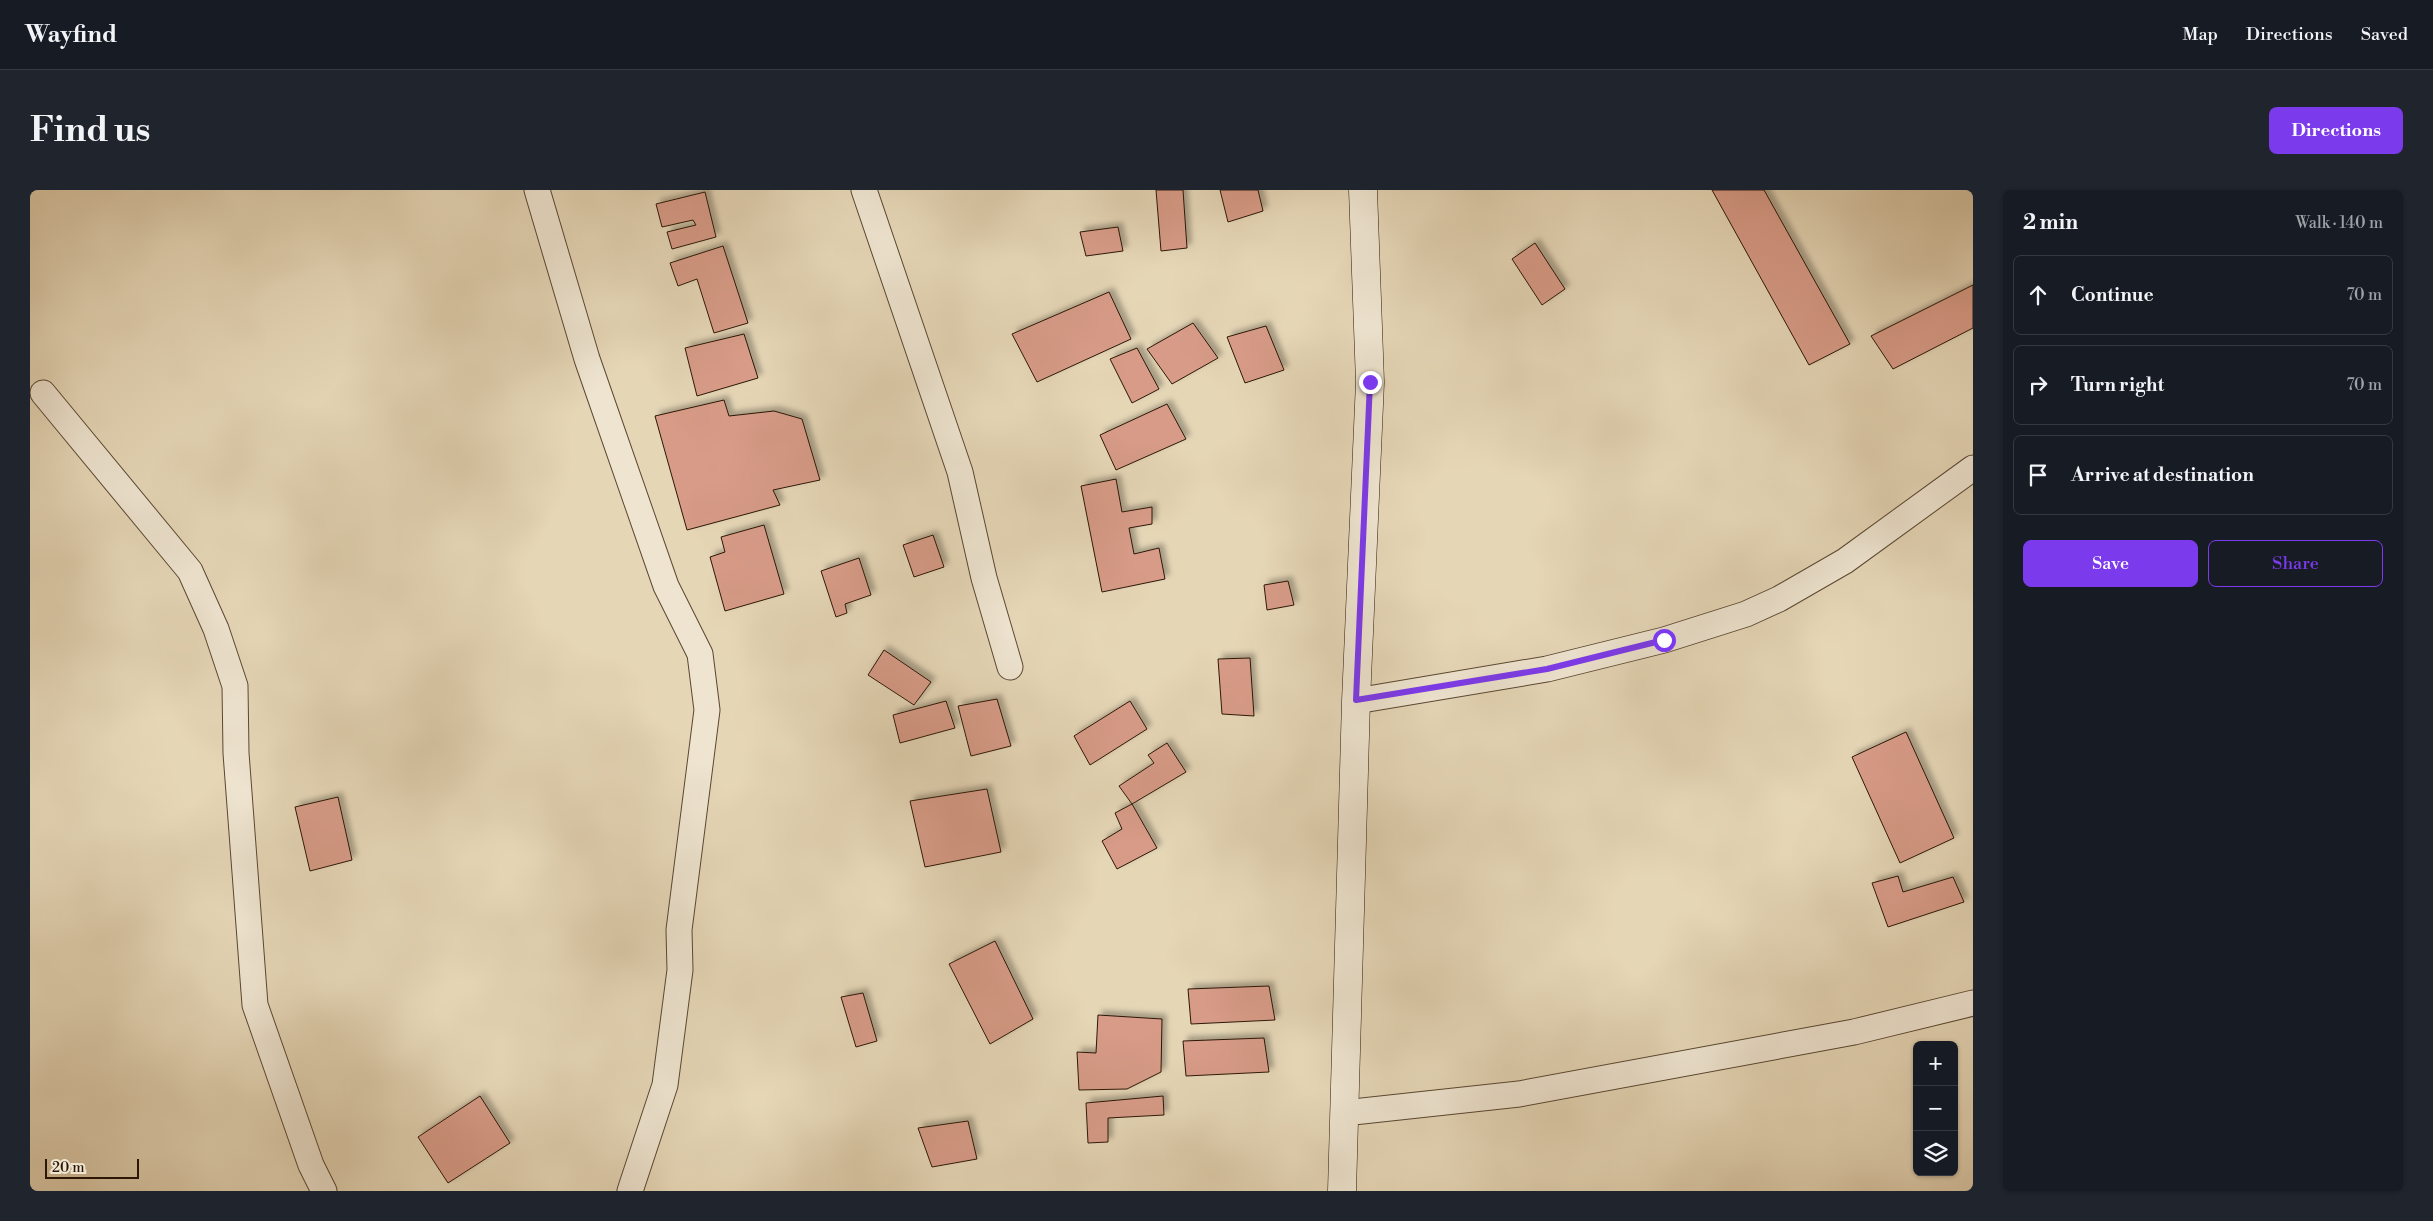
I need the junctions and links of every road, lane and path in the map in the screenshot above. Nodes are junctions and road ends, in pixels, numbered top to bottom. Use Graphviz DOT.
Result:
graph roads {
  1 [pos="537,190"];
  2 [pos="864,190"];
  3 [pos="1363,190"];
  4 [pos="43,393"];
  5 [pos="1973,468"];
  6 [pos="1010,667"];
  7 [pos="1356,700"];
  8 [pos="1973,1003"];
  9 [pos="1344,1113"];
  10 [pos="324,1191"];
  11 [pos="630,1191"];
  12 [pos="1342,1191"];
  1 -- 11 [label="street"];
  2 -- 6 [label="street"];
  3 -- 7 [label="street"];
  4 -- 10 [label="street"];
  5 -- 7 [label="street"];
  7 -- 9 [label="street"];
  8 -- 9 [label="street"];
  9 -- 12 [label="street"];
}
